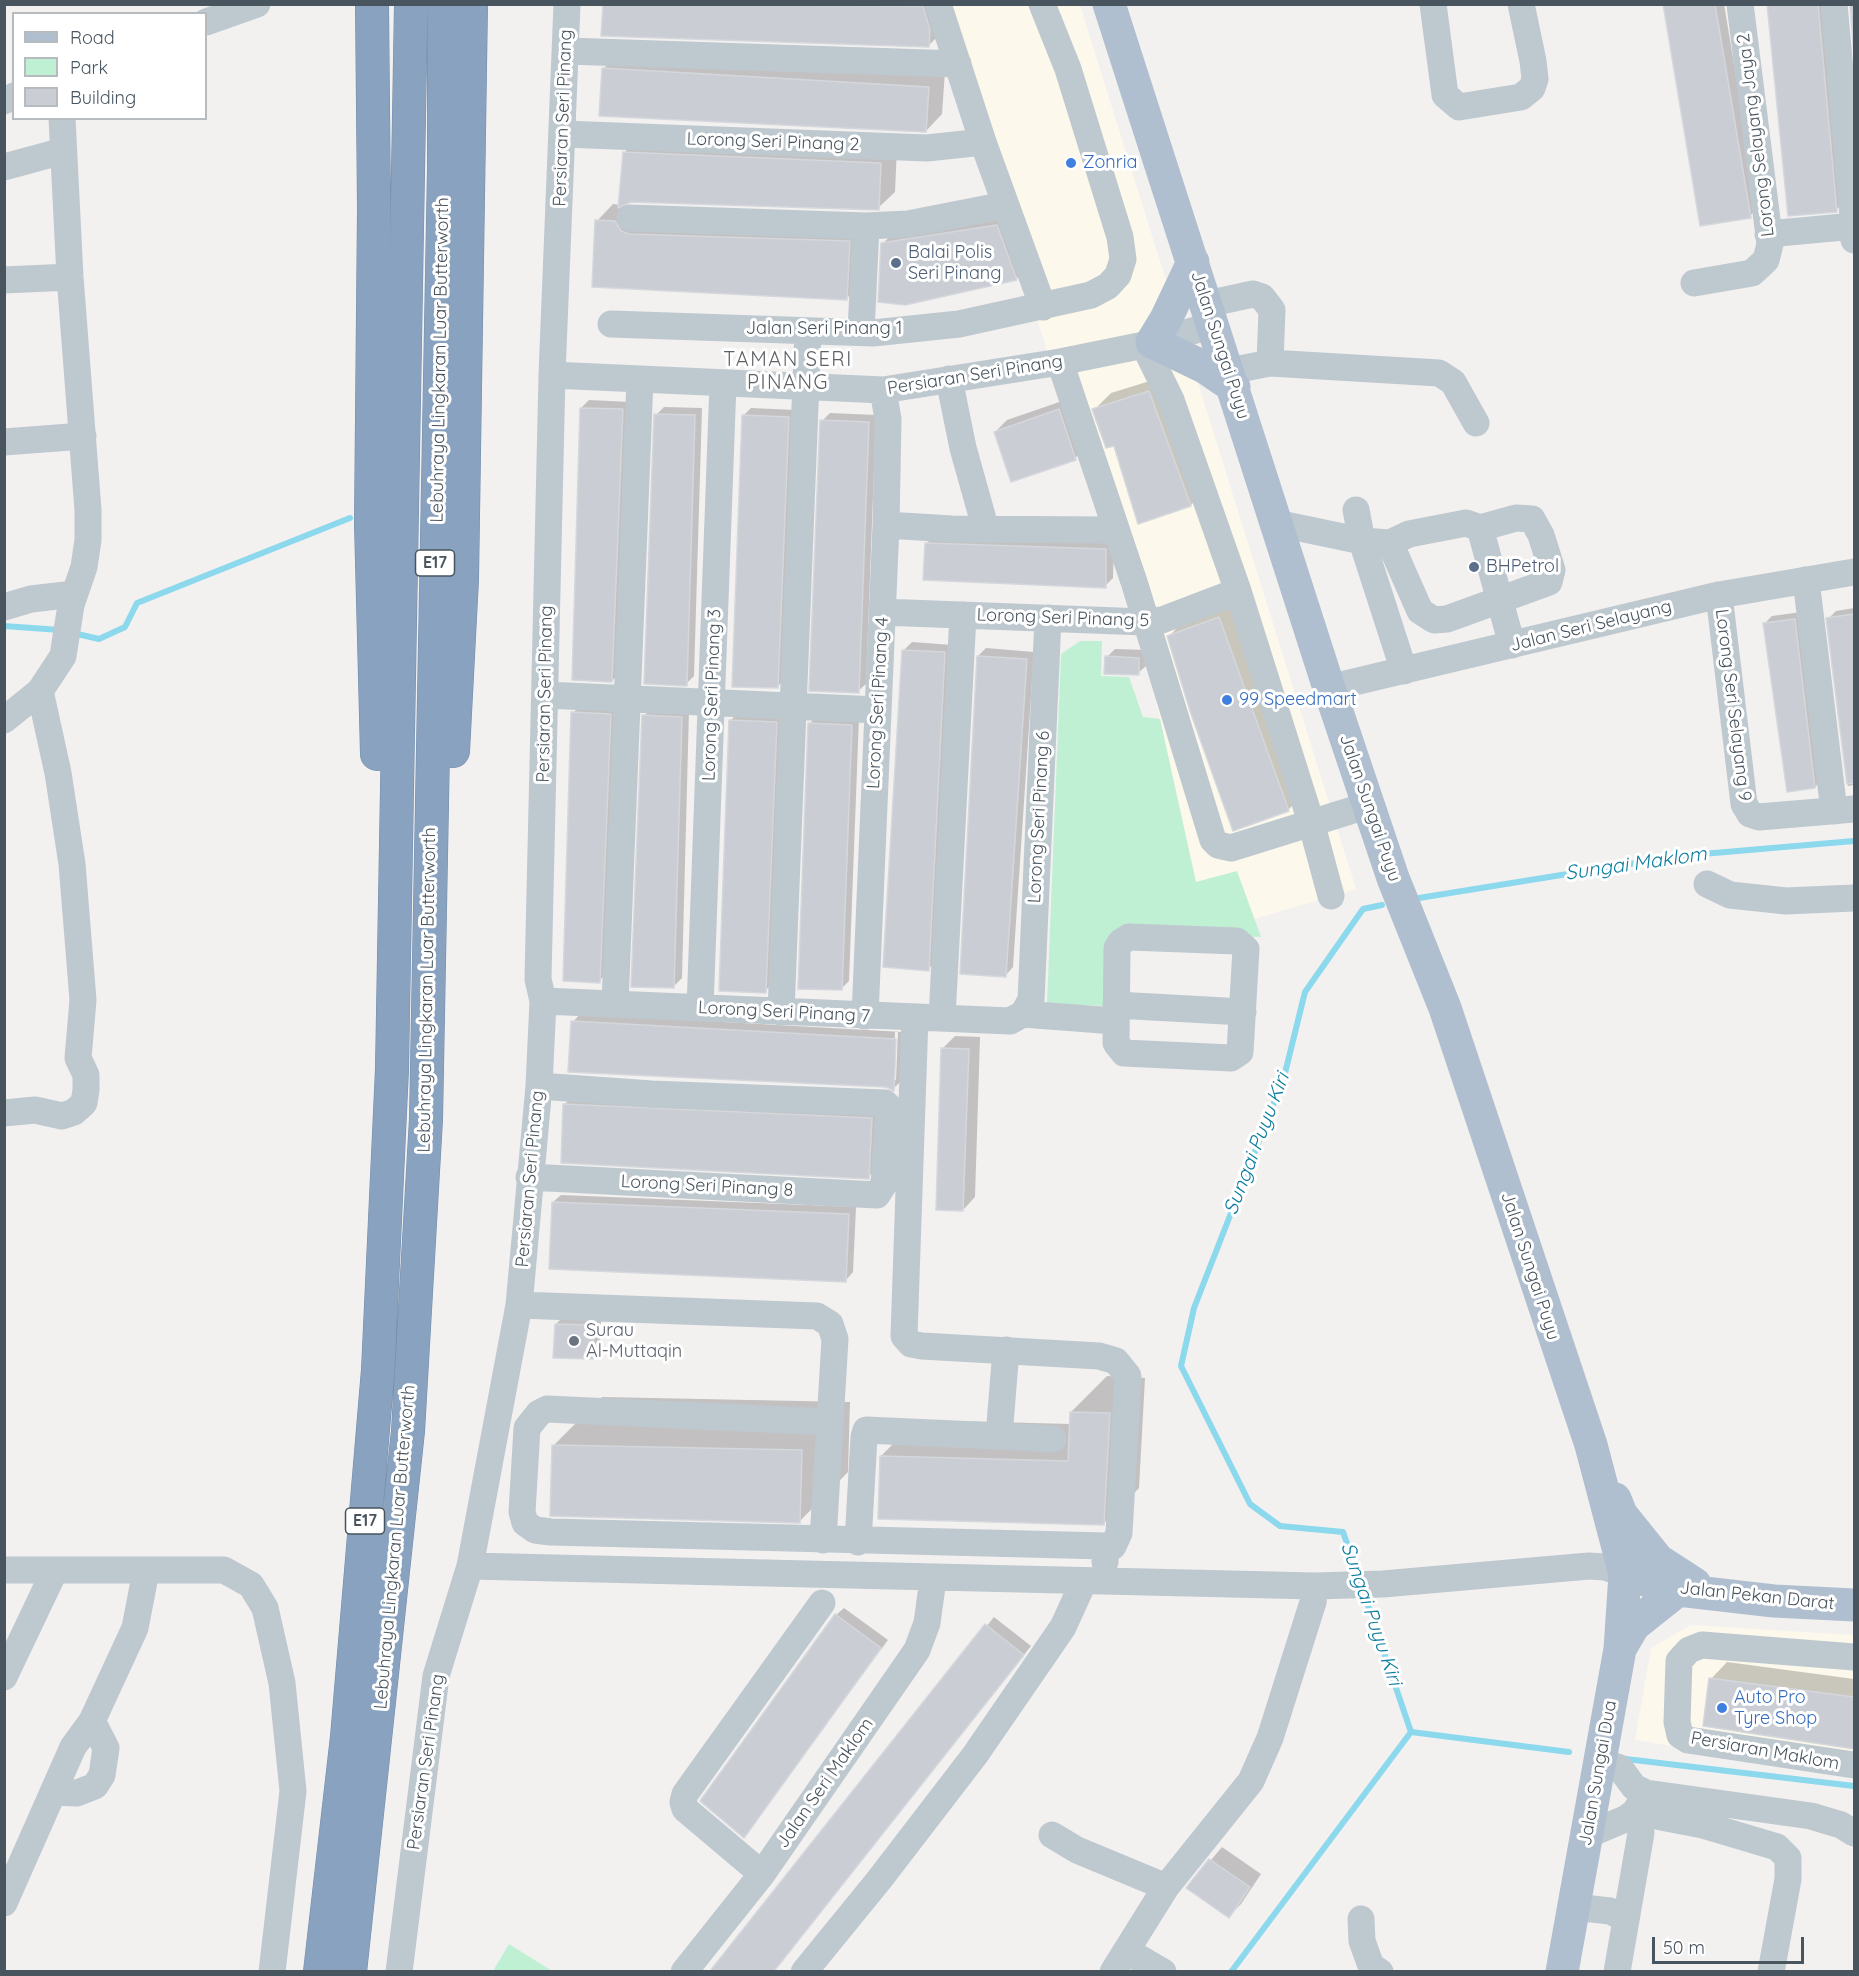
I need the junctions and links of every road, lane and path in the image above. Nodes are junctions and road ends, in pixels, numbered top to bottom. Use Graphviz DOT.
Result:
graph roads {
  1 [pos="257,4"];
  2 [pos="372,4"];
  3 [pos="411,4"];
  4 [pos="444,4"];
  5 [pos="471,4"];
  6 [pos="567,4"];
  7 [pos="938,4"];
  8 [pos="1042,4"];
  9 [pos="1109,4"];
  10 [pos="1433,4"];
  11 [pos="1521,4"];
  12 [pos="1740,4"];
  13 [pos="1834,4"];
  14 [pos="207,22"];
  15 [pos="567,51"];
  16 [pos="958,64"];
  17 [pos="62,120"];
  18 [pos="563,134"];
  19 [pos="983,142"];
  20 [pos="63,151"];
  21 [pos="4,167"];
  22 [pos="1005,206"];
  23 [pos="630,218"];
  24 [pos="866,226"];
  25 [pos="1854,226"];
  26 [pos="1768,234"];
  27 [pos="1854,240"];
  28 [pos="1193,262"];
  29 [pos="70,277"];
  30 [pos="4,280"];
  31 [pos="1694,283"];
  32 [pos="1042,307"];
  33 [pos="1210,315"];
  34 [pos="611,324"];
  35 [pos="808,331"];
  36 [pos="861,332"];
  37 [pos="1148,344"];
  38 [pos="1060,362"];
  39 [pos="1270,363"];
  40 [pos="552,375"];
  41 [pos="1232,379"];
  42 [pos="640,380"];
  43 [pos="949,380"];
  44 [pos="723,383"];
  45 [pos="805,385"];
  46 [pos="883,390"];
  47 [pos="1476,423"];
  48 [pos="83,436"];
  49 [pos="4,442"];
  50 [pos="1356,510"];
  51 [pos="1276,522"];
  52 [pos="886,525"];
  53 [pos="1480,528"];
  54 [pos="986,530"];
  55 [pos="1118,536"];
  56 [pos="1362,540"];
  57 [pos="1390,543"];
  58 [pos="1854,572"];
  59 [pos="1806,580"];
  60 [pos="1238,591"];
  61 [pos="1719,595"];
  62 [pos="73,599"];
  63 [pos="1500,601"];
  64 [pos="4,607"];
  65 [pos="882,612"];
  66 [pos="963,615"];
  67 [pos="1048,618"];
  68 [pos="1144,622"];
  69 [pos="1512,645"];
  70 [pos="1404,671"];
  71 [pos="1329,688"];
  72 [pos="40,691"];
  73 [pos="545,694"];
  74 [pos="629,699"];
  75 [pos="711,703"];
  76 [pos="794,708"];
  77 [pos="878,711"];
  78 [pos="4,720"];
  79 [pos="1370,806"];
  80 [pos="1844,810"];
  81 [pos="1311,822"];
  82 [pos="1707,884"];
  83 [pos="1331,896"];
  84 [pos="1854,898"];
  85 [pos="428,957"];
  86 [pos="395,959"];
  87 [pos="543,1000"];
  88 [pos="615,1004"];
  89 [pos="700,1008"];
  90 [pos="781,1012"];
  91 [pos="1243,1012"];
  92 [pos="1116,1013"];
  93 [pos="1023,1014"];
  94 [pos="865,1016"];
  95 [pos="915,1017"];
  96 [pos="942,1018"];
  97 [pos="539,1086"];
  98 [pos="4,1113"];
  99 [pos="529,1177"];
  100 [pos="519,1305"];
  101 [pos="1006,1350"];
  102 [pos="830,1422"];
  103 [pos="999,1436"];
  104 [pos="1053,1439"];
  105 [pos="1591,1445"];
  106 [pos="823,1540"];
  107 [pos="858,1542"];
  108 [pos="1106,1546"];
  109 [pos="470,1566"];
  110 [pos="4,1570"];
  111 [pos="55,1570"];
  112 [pos="146,1571"];
  113 [pos="1625,1574"];
  114 [pos="933,1579"];
  115 [pos="1094,1581"];
  116 [pos="1322,1586"];
  117 [pos="1692,1591"];
  118 [pos="822,1603"];
  119 [pos="1854,1605"];
  120 [pos="13,1640"];
  121 [pos="1620,1649"];
  122 [pos="1854,1657"];
  123 [pos="4,1677"];
  124 [pos="92,1721"];
  125 [pos="1600,1761"];
  126 [pos="1854,1766"];
  127 [pos="53,1792"];
  128 [pos="1640,1803"];
  129 [pos="1854,1833"];
  130 [pos="1052,1835"];
  131 [pos="1587,1835"];
  132 [pos="762,1874"];
  133 [pos="1166,1887"];
  134 [pos="4,1903"];
  135 [pos="1574,1907"];
  136 [pos="1361,1919"];
  137 [pos="1626,1919"];
  138 [pos="1120,1961"];
  139 [pos="272,1971"];
  140 [pos="321,1971"];
  141 [pos="350,1971"];
  142 [pos="399,1971"];
  143 [pos="684,1971"];
  144 [pos="804,1971"];
  145 [pos="1163,1971"];
  146 [pos="1380,1971"];
  147 [pos="1562,1971"];
  148 [pos="1617,1971"];
  149 [pos="1771,1971"];
  1 -- 14 [label="street"];
  2 -- 86 [label="highway"];
  3 -- 86 [label="highway, Lebuhraya Lingkaran Luar Butterworth / E17"];
  4 -- 85 [label="highway, Lebuhraya Lingkaran Luar Butterworth / E17"];
  5 -- 85 [label="highway"];
  6 -- 15 [label="street, Persiaran Seri Pinang"];
  7 -- 16 [label="street"];
  8 -- 32 [label="street, Jalan Seri Pinang 1"];
  9 -- 28 [label="main road, Jalan Sungai Puyu"];
  10 -- 11 [label="street"];
  12 -- 26 [label="street, Lorong Selayang Jaya 2"];
  13 -- 25 [label="street"];
  15 -- 16 [label="street"];
  15 -- 18 [label="street, Persiaran Seri Pinang"];
  16 -- 19 [label="street"];
  17 -- 20 [label="street"];
  18 -- 19 [label="street, Lorong Seri Pinang 2"];
  18 -- 40 [label="street, Persiaran Seri Pinang"];
  19 -- 22 [label="street"];
  20 -- 21 [label="street"];
  20 -- 29 [label="street"];
  22 -- 24 [label="street"];
  22 -- 32 [label="street"];
  23 -- 24 [label="street"];
  24 -- 36 [label="street"];
  25 -- 26 [label="street"];
  25 -- 27 [label="street"];
  26 -- 31 [label="street, Lorong Selayang Jaya 2"];
  28 -- 33 [label="main road, Jalan Sungai Puyu"];
  28 -- 37 [label="main road"];
  29 -- 30 [label="street"];
  29 -- 48 [label="street"];
  32 -- 36 [label="street, Jalan Seri Pinang 1"];
  33 -- 37 [label="street, Persiaran Seri Pinang"];
  33 -- 39 [label="street, Persiaran Seri Pinang"];
  33 -- 41 [label="main road, Jalan Sungai Puyu"];
  34 -- 35 [label="street, Jalan Seri Pinang 1"];
  35 -- 36 [label="street, Jalan Seri Pinang 1"];
  35 -- 45 [label="street"];
  37 -- 38 [label="street, Persiaran Seri Pinang"];
  37 -- 41 [label="main road"];
  37 -- 60 [label="street"];
  38 -- 43 [label="street, Persiaran Seri Pinang"];
  38 -- 55 [label="street"];
  39 -- 41 [label="street"];
  39 -- 47 [label="street"];
  40 -- 42 [label="street, Persiaran Seri Pinang"];
  40 -- 73 [label="street, Persiaran Seri Pinang"];
  41 -- 51 [label="main road, Jalan Sungai Puyu"];
  42 -- 44 [label="street, Persiaran Seri Pinang"];
  42 -- 74 [label="street"];
  43 -- 46 [label="street, Persiaran Seri Pinang"];
  43 -- 54 [label="street"];
  44 -- 45 [label="street, Persiaran Seri Pinang"];
  44 -- 75 [label="street, Lorong Seri Pinang 3"];
  45 -- 46 [label="street, Persiaran Seri Pinang"];
  45 -- 76 [label="street"];
  46 -- 52 [label="street, Lorong Seri Pinang 4"];
  48 -- 49 [label="street"];
  48 -- 62 [label="street"];
  50 -- 56 [label="street"];
  51 -- 56 [label="street"];
  51 -- 71 [label="main road, Jalan Sungai Puyu"];
  52 -- 54 [label="street"];
  52 -- 65 [label="street, Lorong Seri Pinang 4"];
  53 -- 57 [label="street"];
  53 -- 63 [label="street"];
  53 -- 63 [label="street"];
  54 -- 55 [label="street"];
  55 -- 68 [label="street"];
  56 -- 57 [label="street"];
  56 -- 70 [label="street"];
  57 -- 63 [label="street"];
  58 -- 59 [label="street, Jalan Seri Selayang"];
  59 -- 61 [label="street, Jalan Seri Selayang"];
  59 -- 80 [label="street"];
  60 -- 68 [label="street, Lorong Seri Pinang 5"];
  60 -- 81 [label="street"];
  61 -- 69 [label="street, Jalan Seri Selayang"];
  61 -- 80 [label="street, Lorong Seri Selayang 9"];
  62 -- 64 [label="street"];
  62 -- 72 [label="street"];
  63 -- 69 [label="street"];
  65 -- 66 [label="street, Lorong Seri Pinang 5"];
  65 -- 77 [label="street, Lorong Seri Pinang 4"];
  66 -- 67 [label="street, Lorong Seri Pinang 5"];
  66 -- 96 [label="street"];
  67 -- 68 [label="street, Lorong Seri Pinang 5"];
  67 -- 93 [label="street, Lorong Seri Pinang 6"];
  68 -- 81 [label="street"];
  69 -- 70 [label="street, Jalan Seri Selayang"];
  70 -- 71 [label="street, Jalan Seri Selayang"];
  71 -- 79 [label="main road, Jalan Sungai Puyu"];
  72 -- 78 [label="street"];
  72 -- 98 [label="street"];
  73 -- 74 [label="street"];
  73 -- 87 [label="street, Persiaran Seri Pinang"];
  74 -- 75 [label="street"];
  74 -- 88 [label="street"];
  75 -- 76 [label="street"];
  75 -- 89 [label="street, Lorong Seri Pinang 3"];
  76 -- 77 [label="street"];
  76 -- 90 [label="street"];
  77 -- 94 [label="street, Lorong Seri Pinang 4"];
  79 -- 81 [label="street"];
  79 -- 105 [label="main road, Jalan Sungai Puyu"];
  81 -- 83 [label="street"];
  82 -- 84 [label="street"];
  85 -- 141 [label="highway, Lebuhraya Lingkaran Luar Butterworth / E17"];
  86 -- 140 [label="highway, Lebuhraya Lingkaran Luar Butterworth / E17"];
  87 -- 88 [label="street, Lorong Seri Pinang 7"];
  87 -- 97 [label="street, Persiaran Seri Pinang"];
  88 -- 89 [label="street, Lorong Seri Pinang 7"];
  89 -- 90 [label="street, Lorong Seri Pinang 7"];
  90 -- 94 [label="street, Lorong Seri Pinang 7"];
  91 -- 92 [label="street, Lorong Seri Pinang 7"];
  91 -- 92 [label="street"];
  91 -- 92 [label="street"];
  92 -- 93 [label="street, Lorong Seri Pinang 7"];
  93 -- 96 [label="street, Lorong Seri Pinang 7"];
  94 -- 95 [label="street, Lorong Seri Pinang 7"];
  95 -- 96 [label="street, Lorong Seri Pinang 7"];
  95 -- 101 [label="street"];
  97 -- 99 [label="street, Persiaran Seri Pinang"];
  97 -- 99 [label="street, Lorong Seri Pinang 8"];
  99 -- 100 [label="street, Persiaran Seri Pinang"];
  100 -- 102 [label="street"];
  100 -- 109 [label="street, Persiaran Seri Pinang"];
  101 -- 103 [label="street"];
  101 -- 108 [label="street"];
  102 -- 106 [label="street"];
  102 -- 106 [label="street"];
  103 -- 104 [label="street"];
  103 -- 107 [label="street"];
  105 -- 113 [label="main road, Jalan Sungai Puyu"];
  105 -- 117 [label="main road"];
  106 -- 107 [label="street"];
  107 -- 108 [label="street"];
  108 -- 115 [label="street"];
  109 -- 114 [label="street"];
  109 -- 142 [label="street, Persiaran Seri Pinang"];
  110 -- 111 [label="street"];
  111 -- 112 [label="street"];
  111 -- 120 [label="street"];
  112 -- 124 [label="street"];
  112 -- 139 [label="street"];
  113 -- 116 [label="street"];
  113 -- 117 [label="main road, Jalan Pekan Darat"];
  113 -- 121 [label="main road, Jalan Sungai Dua"];
  114 -- 115 [label="street"];
  114 -- 132 [label="street, Jalan Seri Maklom"];
  115 -- 116 [label="street"];
  115 -- 144 [label="street"];
  116 -- 133 [label="street"];
  117 -- 119 [label="main road, Jalan Pekan Darat"];
  117 -- 121 [label="main road"];
  118 -- 132 [label="street"];
  120 -- 123 [label="street"];
  121 -- 125 [label="main road, Jalan Sungai Dua"];
  122 -- 126 [label="street, Persiaran Maklom"];
  124 -- 127 [label="street"];
  124 -- 127 [label="street"];
  125 -- 128 [label="street"];
  125 -- 131 [label="main road, Jalan Sungai Dua"];
  127 -- 134 [label="street"];
  128 -- 129 [label="street"];
  128 -- 131 [label="street"];
  128 -- 137 [label="street"];
  128 -- 149 [label="street"];
  130 -- 133 [label="street"];
  131 -- 135 [label="main road, Jalan Sungai Dua"];
  132 -- 143 [label="street, Jalan Seri Maklom"];
  133 -- 138 [label="street"];
  135 -- 137 [label="street"];
  135 -- 147 [label="main road, Jalan Sungai Dua"];
  136 -- 146 [label="street"];
  137 -- 148 [label="street"];
  138 -- 145 [label="street"];
}
